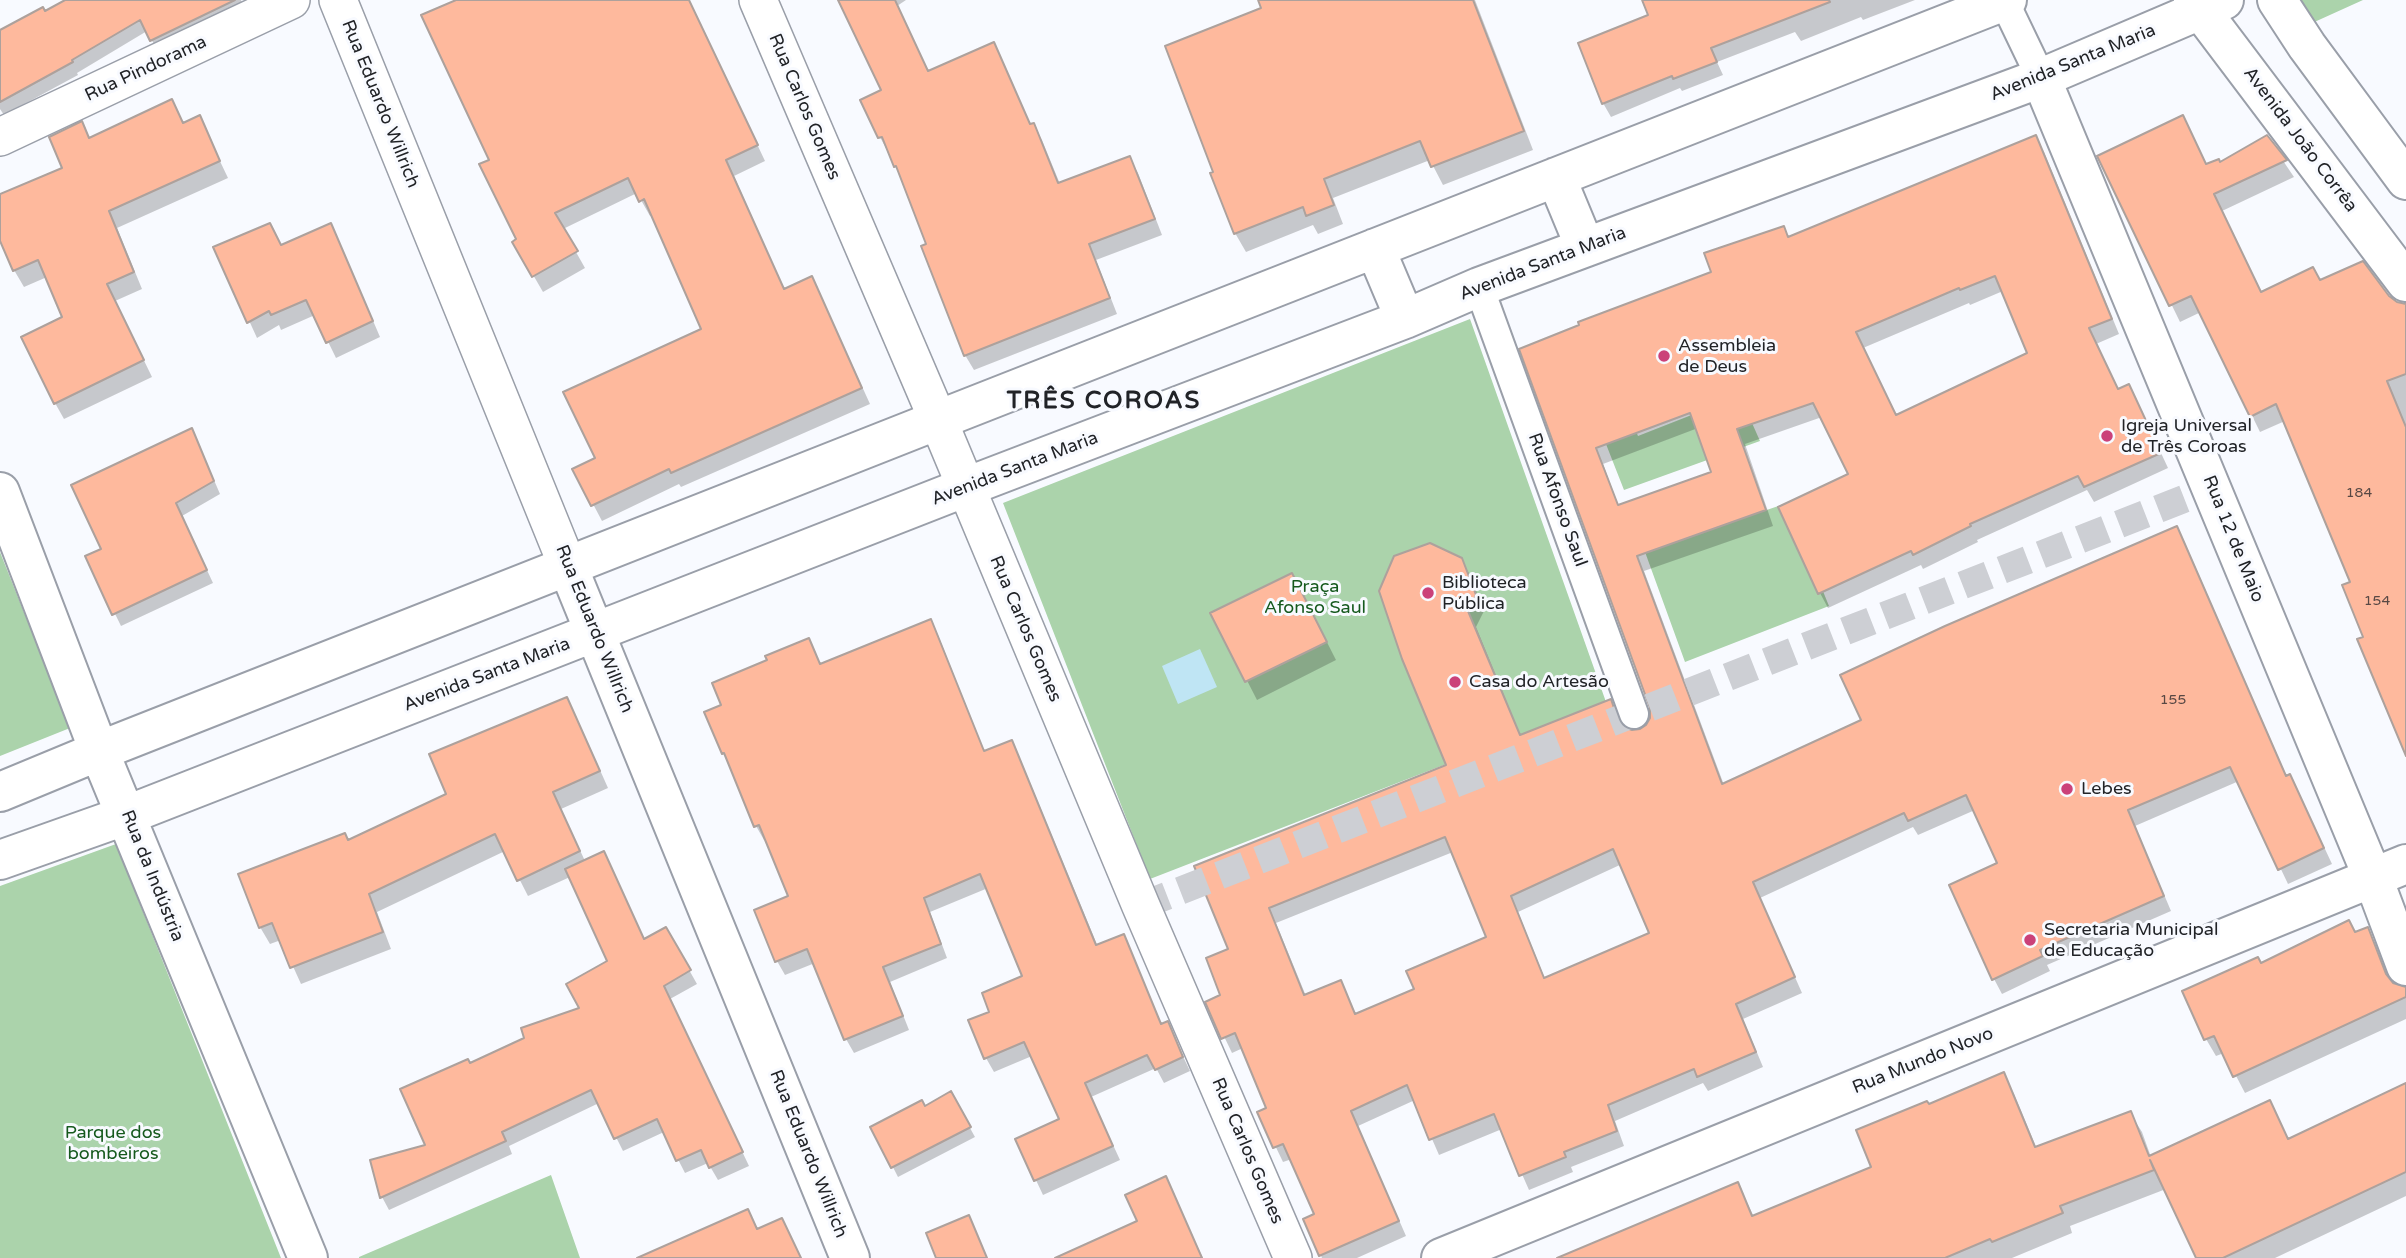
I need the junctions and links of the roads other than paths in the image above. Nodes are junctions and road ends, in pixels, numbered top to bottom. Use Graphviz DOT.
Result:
graph roads {
  1 [pos="291,0"];
  2 [pos="338,0"];
  3 [pos="758,0"];
  4 [pos="2005,0"];
  5 [pos="2277,0"];
  6 [pos="2206,4"];
  7 [pos="2041,78"];
  8 [pos="0,137"];
  9 [pos="1556,177"];
  10 [pos="2406,180"];
  11 [pos="1586,247"];
  12 [pos="1375,248"];
  13 [pos="2406,282"];
  14 [pos="1479,287"];
  15 [pos="1405,319"];
  16 [pos="938,420"];
  17 [pos="966,487"];
  18 [pos="0,492"];
  19 [pos="568,567"];
  20 [pos="596,633"];
  21 [pos="1634,714"];
  22 [pos="99,751"];
  23 [pos="0,792"];
  24 [pos="127,815"];
  25 [pos="0,860"];
  26 [pos="2390,871"];
  27 [pos="2406,966"];
  28 [pos="308,1258"];
  29 [pos="850,1258"];
  30 [pos="1293,1258"];
  31 [pos="1441,1258"];
  1 -- 8 [label="street, Rua Pindorama"];
  2 -- 19 [label="street, Rua Eduardo Willrich"];
  3 -- 16 [label="street, Rua Carlos Gomes"];
  4 -- 7 [label="street, Rua 12 de Maio"];
  4 -- 9 [label="main road"];
  5 -- 10 [label="main road"];
  6 -- 7 [label="main road, Avenida Santa Maria"];
  6 -- 13 [label="main road, Avenida João Corrêa"];
  7 -- 11 [label="main road, Avenida Santa Maria"];
  7 -- 26 [label="main road, Rua 12 de Maio"];
  9 -- 11 [label="main road"];
  9 -- 12 [label="main road"];
  11 -- 14 [label="main road, Avenida Santa Maria"];
  12 -- 15 [label="main road"];
  12 -- 16 [label="main road"];
  14 -- 15 [label="main road, Avenida Santa Maria"];
  14 -- 21 [label="street, Rua Afonso Saul"];
  15 -- 17 [label="main road, Avenida Santa Maria"];
  16 -- 17 [label="street, Rua Carlos Gomes"];
  16 -- 19 [label="main road"];
  17 -- 20 [label="main road, Avenida Santa Maria"];
  17 -- 30 [label="street, Rua Carlos Gomes"];
  18 -- 22 [label="main road, Rua da Indústria"];
  19 -- 20 [label="main road, Rua Eduardo Willrich"];
  19 -- 22 [label="main road"];
  20 -- 24 [label="main road, Avenida Santa Maria"];
  20 -- 29 [label="main road, Rua Eduardo Willrich"];
  22 -- 23 [label="main road"];
  22 -- 24 [label="main road, Rua da Indústria"];
  24 -- 25 [label="main road, Avenida Santa Maria"];
  24 -- 28 [label="main road, Rua da Indústria"];
  26 -- 27 [label="main road, Rua 12 de Maio"];
  26 -- 31 [label="main road, Rua Mundo Novo"];
}
